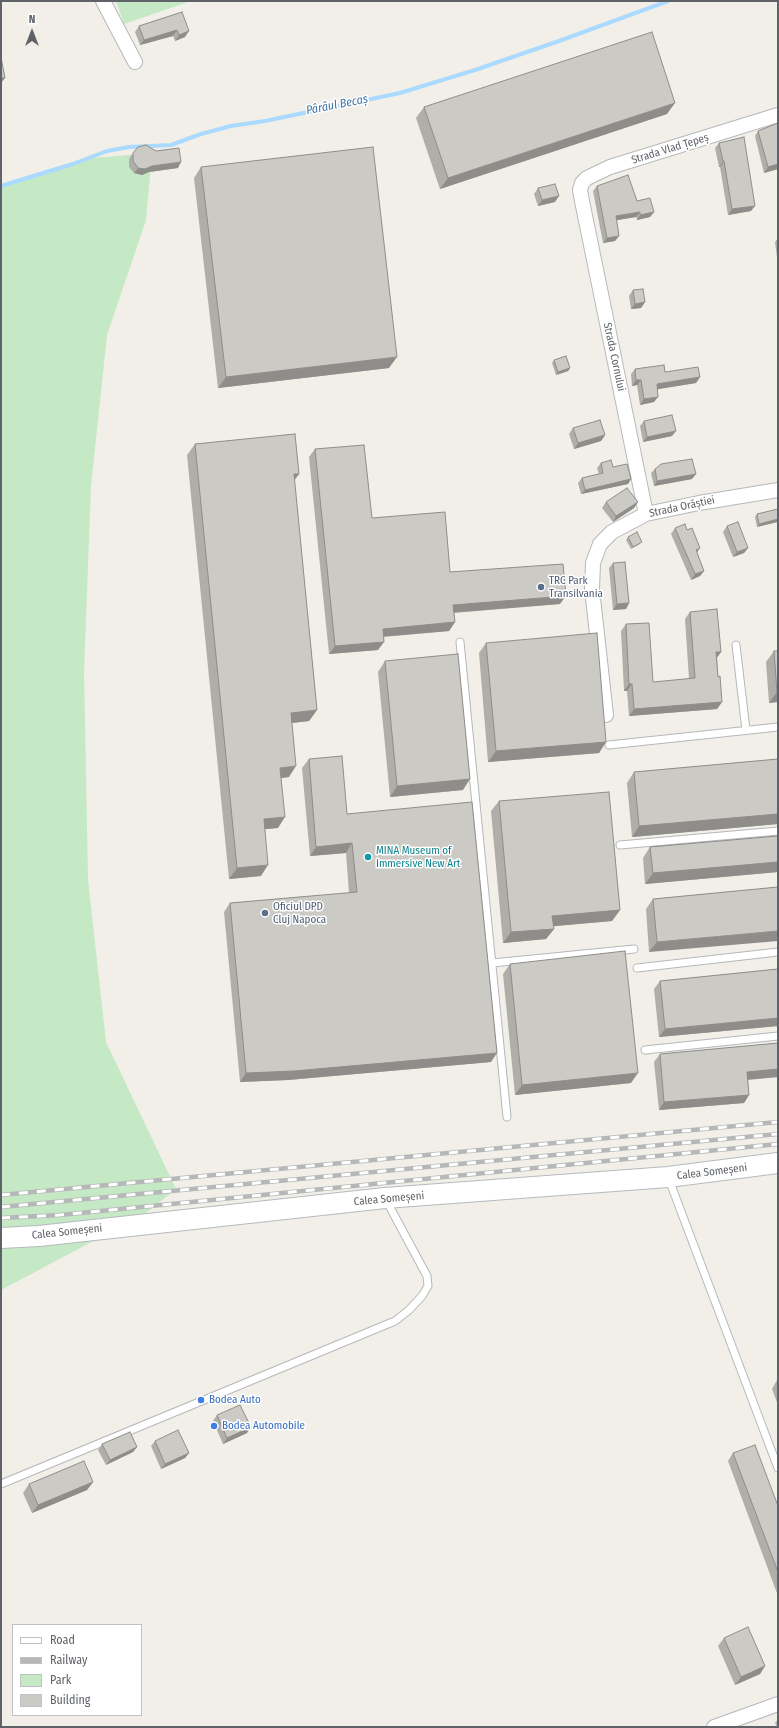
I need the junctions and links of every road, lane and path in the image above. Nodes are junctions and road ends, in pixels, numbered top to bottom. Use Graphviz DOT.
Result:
graph roads {
  1 [pos="103,1"];
  2 [pos="135,62"];
  3 [pos="778,115"];
  4 [pos="582,201"];
  5 [pos="778,490"];
  6 [pos="646,514"];
  7 [pos="460,642"];
  8 [pos="736,645"];
  9 [pos="606,715"];
  10 [pos="778,727"];
  11 [pos="746,730"];
  12 [pos="609,745"];
  13 [pos="778,832"];
  14 [pos="620,845"];
  15 [pos="634,949"];
  16 [pos="778,952"];
  17 [pos="492,963"];
  18 [pos="637,968"];
  19 [pos="778,1036"];
  20 [pos="645,1050"];
  21 [pos="507,1117"];
  22 [pos="778,1163"];
  23 [pos="668,1177"];
  24 [pos="385,1198"];
  25 [pos="1,1238"];
  26 [pos="778,1468"];
  27 [pos="1,1484"];
  28 [pos="778,1704"];
  29 [pos="714,1727"];
  1 -- 2 [label="street"];
  3 -- 4 [label="street, Strada Vlad Țepeș"];
  4 -- 6 [label="street, Strada Cornului"];
  5 -- 6 [label="street, Strada Orăștiei"];
  6 -- 9 [label="street, Strada Orăștiei"];
  7 -- 17 [label="lane"];
  8 -- 11 [label="lane"];
  10 -- 11 [label="lane"];
  11 -- 12 [label="lane"];
  13 -- 14 [label="lane"];
  15 -- 17 [label="lane"];
  16 -- 18 [label="lane"];
  17 -- 21 [label="lane"];
  19 -- 20 [label="lane"];
  22 -- 23 [label="main road, Calea Someșeni"];
  23 -- 24 [label="main road, Calea Someșeni"];
  23 -- 26 [label="lane"];
  24 -- 25 [label="main road, Calea Someșeni"];
  24 -- 27 [label="lane"];
  28 -- 29 [label="street"];
}
